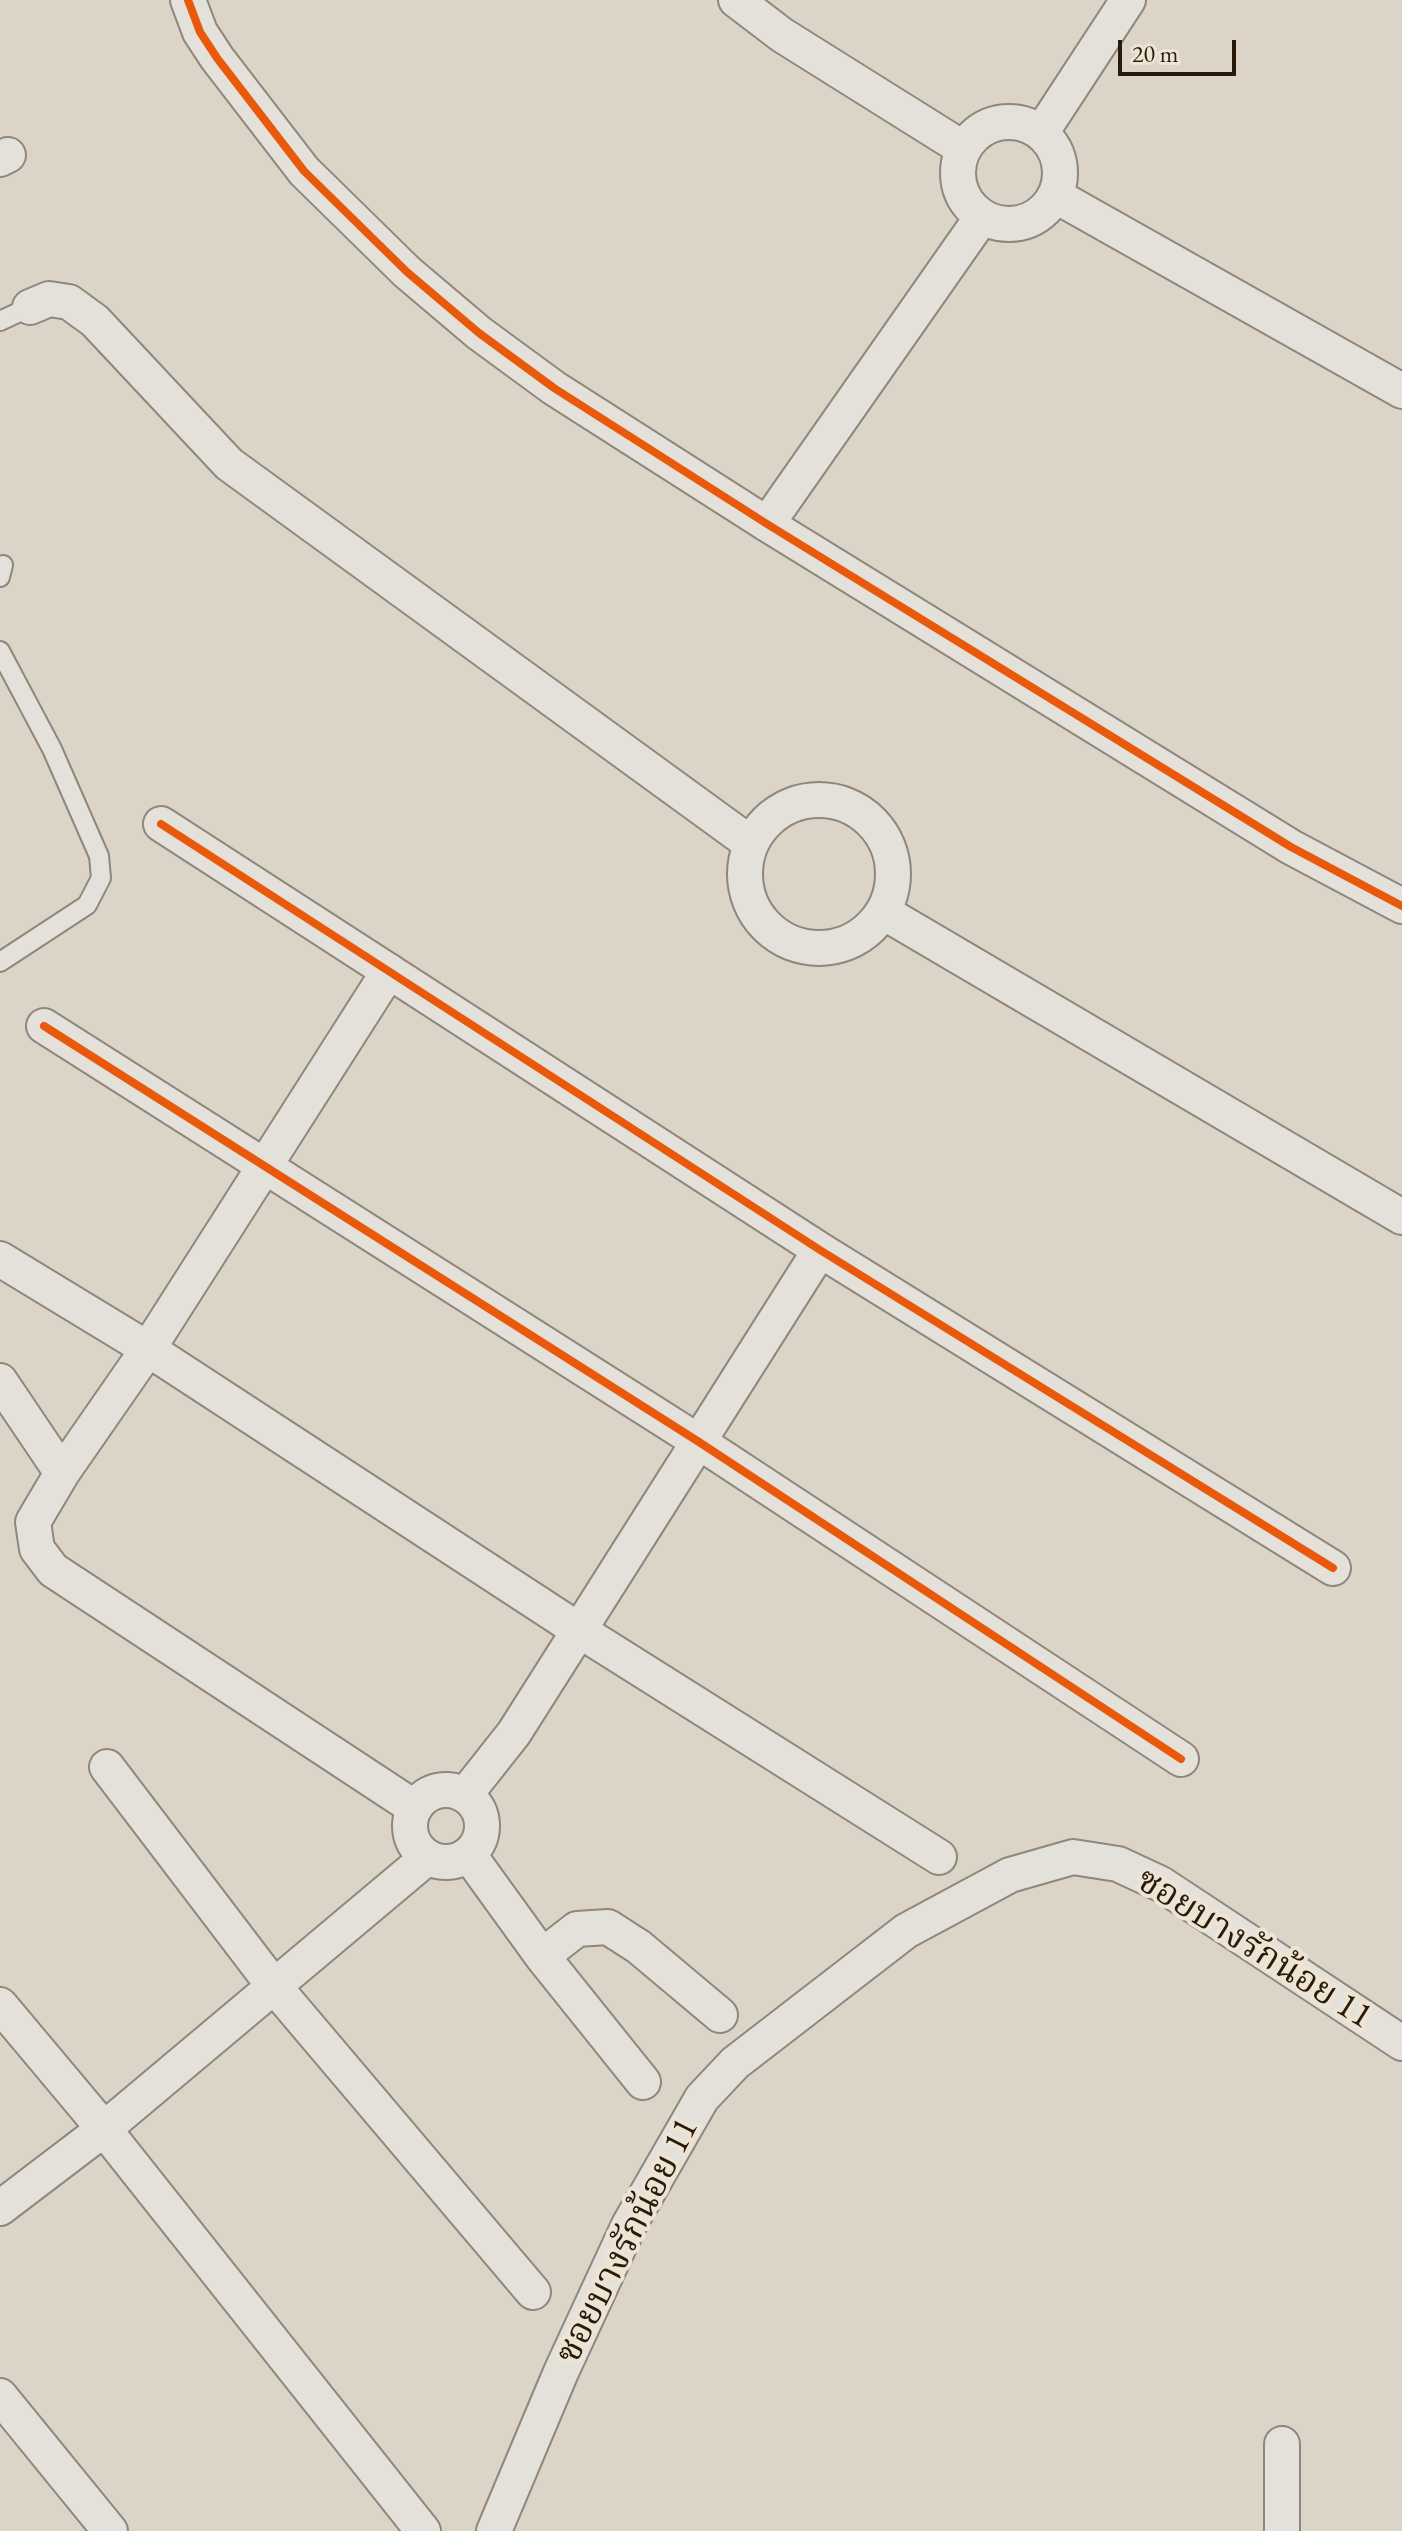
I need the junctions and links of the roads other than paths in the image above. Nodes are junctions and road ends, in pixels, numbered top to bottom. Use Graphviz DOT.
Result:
graph roads {
  1 [pos="188,0"];
  2 [pos="736,0"];
  3 [pos="1128,0"];
  4 [pos="1041,133"];
  5 [pos="964,149"];
  6 [pos="1056,196"];
  7 [pos="982,217"];
  8 [pos="15,314"];
  9 [pos="1402,391"];
  10 [pos="767,524"];
  11 [pos="0,651"];
  12 [pos="161,824"];
  13 [pos="750,843"];
  14 [pos="1402,906"];
  15 [pos="885,913"];
  16 [pos="0,962"];
  17 [pos="389,971"];
  18 [pos="44,1026"];
  19 [pos="264,1167"];
  20 [pos="1402,1217"];
  21 [pos="820,1250"];
  22 [pos="0,1259"];
  23 [pos="148,1349"];
  24 [pos="0,1381"];
  25 [pos="699,1442"];
  26 [pos="62,1473"];
  27 [pos="1333,1568"];
  28 [pos="577,1629"];
  29 [pos="1181,1759"];
  30 [pos="107,1767"];
  31 [pos="465,1795"];
  32 [pos="415,1808"];
  33 [pos="469,1855"];
  34 [pos="428,1857"];
  35 [pos="939,1857"];
  36 [pos="542,1956"];
  37 [pos="273,1985"];
  38 [pos="0,2005"];
  39 [pos="720,2015"];
  40 [pos="1402,2043"];
  41 [pos="643,2082"];
  42 [pos="104,2129"];
  43 [pos="0,2208"];
  44 [pos="533,2292"];
  45 [pos="0,2396"];
  46 [pos="1282,2444"];
  47 [pos="110,2531"];
  48 [pos="423,2531"];
  49 [pos="494,2531"];
  50 [pos="1282,2531"];
  1 -- 10 [label="street"];
  2 -- 5 [label="street"];
  3 -- 4 [label="street"];
  4 -- 5 [label="street"];
  4 -- 6 [label="street"];
  5 -- 7 [label="street"];
  6 -- 7 [label="street"];
  6 -- 9 [label="street"];
  7 -- 10 [label="street"];
  8 -- 13 [label="street"];
  10 -- 14 [label="street"];
  11 -- 16 [label="lane"];
  12 -- 17 [label="street"];
  13 -- 15 [label="street"];
  13 -- 15 [label="street"];
  15 -- 20 [label="street"];
  17 -- 19 [label="street"];
  17 -- 21 [label="street"];
  18 -- 19 [label="street"];
  19 -- 23 [label="street"];
  19 -- 25 [label="street"];
  21 -- 25 [label="street"];
  21 -- 27 [label="street"];
  22 -- 23 [label="street"];
  23 -- 26 [label="street"];
  23 -- 28 [label="street"];
  24 -- 26 [label="street"];
  25 -- 28 [label="street"];
  25 -- 29 [label="street"];
  26 -- 32 [label="street"];
  28 -- 31 [label="street"];
  28 -- 35 [label="street"];
  30 -- 37 [label="street"];
  31 -- 32 [label="street"];
  31 -- 33 [label="street"];
  32 -- 34 [label="street"];
  33 -- 34 [label="street"];
  33 -- 36 [label="street"];
  34 -- 37 [label="street"];
  36 -- 39 [label="street"];
  36 -- 41 [label="street"];
  37 -- 42 [label="street"];
  37 -- 44 [label="street"];
  38 -- 42 [label="street"];
  40 -- 49 [label="street, ซอยบางรักน้อย 11"];
  42 -- 43 [label="street"];
  42 -- 48 [label="street"];
  45 -- 47 [label="street"];
  46 -- 50 [label="street"];
}
